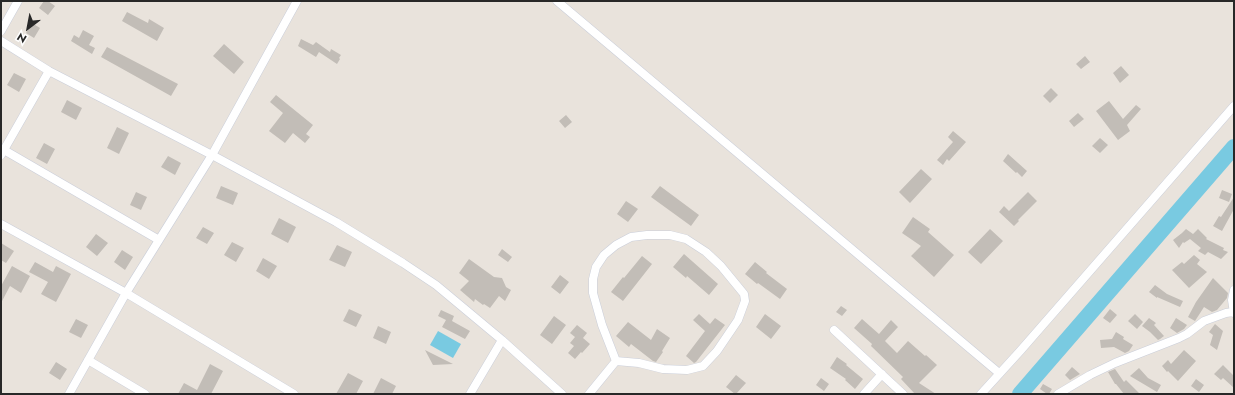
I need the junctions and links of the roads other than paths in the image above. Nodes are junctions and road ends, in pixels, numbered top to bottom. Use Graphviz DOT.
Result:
graph roads {
  1 [pos="18,1"];
  2 [pos="297,1"];
  3 [pos="557,1"];
  4 [pos="1,31"];
  5 [pos="1,41"];
  6 [pos="50,71"];
  7 [pos="1234,106"];
  8 [pos="2,153"];
  9 [pos="212,155"];
  10 [pos="1,224"];
  11 [pos="159,240"];
  12 [pos="1234,290"];
  13 [pos="126,293"];
  14 [pos="1234,312"];
  15 [pos="834,330"];
  16 [pos="502,340"];
  17 [pos="88,360"];
  18 [pos="616,361"];
  19 [pos="999,373"];
  20 [pos="882,374"];
  21 [pos="69,394"];
  22 [pos="145,394"];
  23 [pos="294,394"];
  24 [pos="470,394"];
  25 [pos="562,394"];
  26 [pos="589,394"];
  27 [pos="864,394"];
  28 [pos="903,394"];
  29 [pos="981,394"];
  30 [pos="1058,394"];
  1 -- 4 [label="street"];
  2 -- 9 [label="street"];
  3 -- 19 [label="street"];
  5 -- 6 [label="street"];
  6 -- 8 [label="street"];
  6 -- 9 [label="street"];
  7 -- 19 [label="street"];
  8 -- 11 [label="street"];
  9 -- 11 [label="street"];
  9 -- 16 [label="street"];
  10 -- 13 [label="street"];
  11 -- 13 [label="street"];
  12 -- 14 [label="street"];
  13 -- 17 [label="street"];
  13 -- 23 [label="street"];
  14 -- 30 [label="street"];
  15 -- 20 [label="street"];
  16 -- 24 [label="street"];
  16 -- 25 [label="street"];
  17 -- 21 [label="street"];
  17 -- 22 [label="street"];
  18 -- 18 [label="street"];
  18 -- 26 [label="street"];
  19 -- 29 [label="street"];
  20 -- 27 [label="street"];
  20 -- 28 [label="street"];
}
